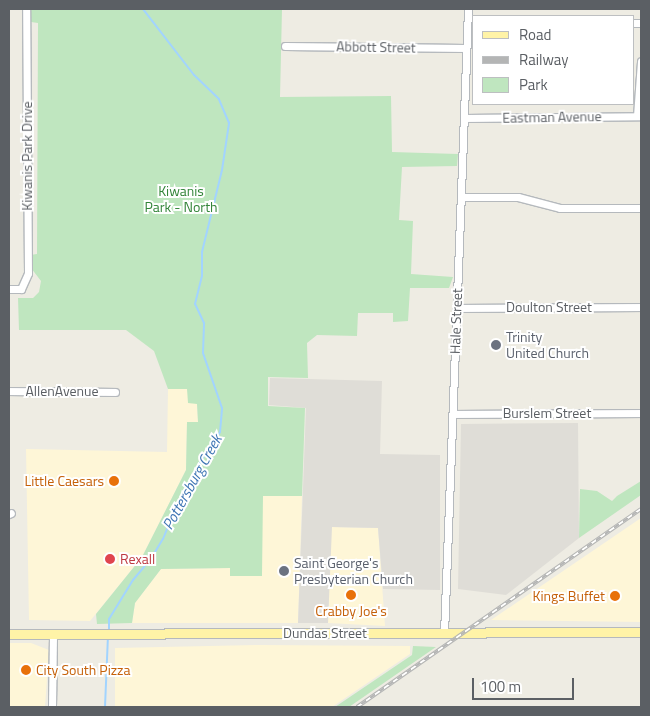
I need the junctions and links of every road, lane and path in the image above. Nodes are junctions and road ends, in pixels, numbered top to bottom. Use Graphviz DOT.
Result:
graph roads {
  1 [pos="26,9"];
  2 [pos="468,9"];
  3 [pos="470,23"];
  4 [pos="286,46"];
  5 [pos="466,48"];
  6 [pos="641,61"];
  7 [pos="639,116"];
  8 [pos="464,118"];
  9 [pos="461,197"];
  10 [pos="641,208"];
  11 [pos="9,289"];
  12 [pos="641,307"];
  13 [pos="456,308"];
  14 [pos="9,391"];
  15 [pos="115,392"];
  16 [pos="641,413"];
  17 [pos="453,414"];
  18 [pos="641,632"];
  19 [pos="9,634"];
  20 [pos="53,634"];
  21 [pos="444,634"];
  22 [pos="52,707"];
  1 -- 11 [label="street, Kiwanis Park Drive"];
  2 -- 3 [label="street, Hale Street"];
  3 -- 5 [label="street, Hale Street"];
  4 -- 5 [label="street, Abbott Street"];
  5 -- 8 [label="street, Hale Street"];
  6 -- 7 [label="street"];
  7 -- 8 [label="street, Eastman Avenue"];
  8 -- 9 [label="street, Hale Street"];
  9 -- 10 [label="street"];
  9 -- 13 [label="street, Hale Street"];
  12 -- 13 [label="street, Doulton Street"];
  13 -- 17 [label="street, Hale Street"];
  14 -- 15 [label="street, AllenAvenue"];
  16 -- 17 [label="street, Burslem Street"];
  17 -- 21 [label="street, Hale Street"];
  18 -- 21 [label="main road, Dundas Street"];
  19 -- 20 [label="main road, Dundas Street"];
  20 -- 21 [label="main road, Dundas Street"];
  20 -- 22 [label="street"];
}
